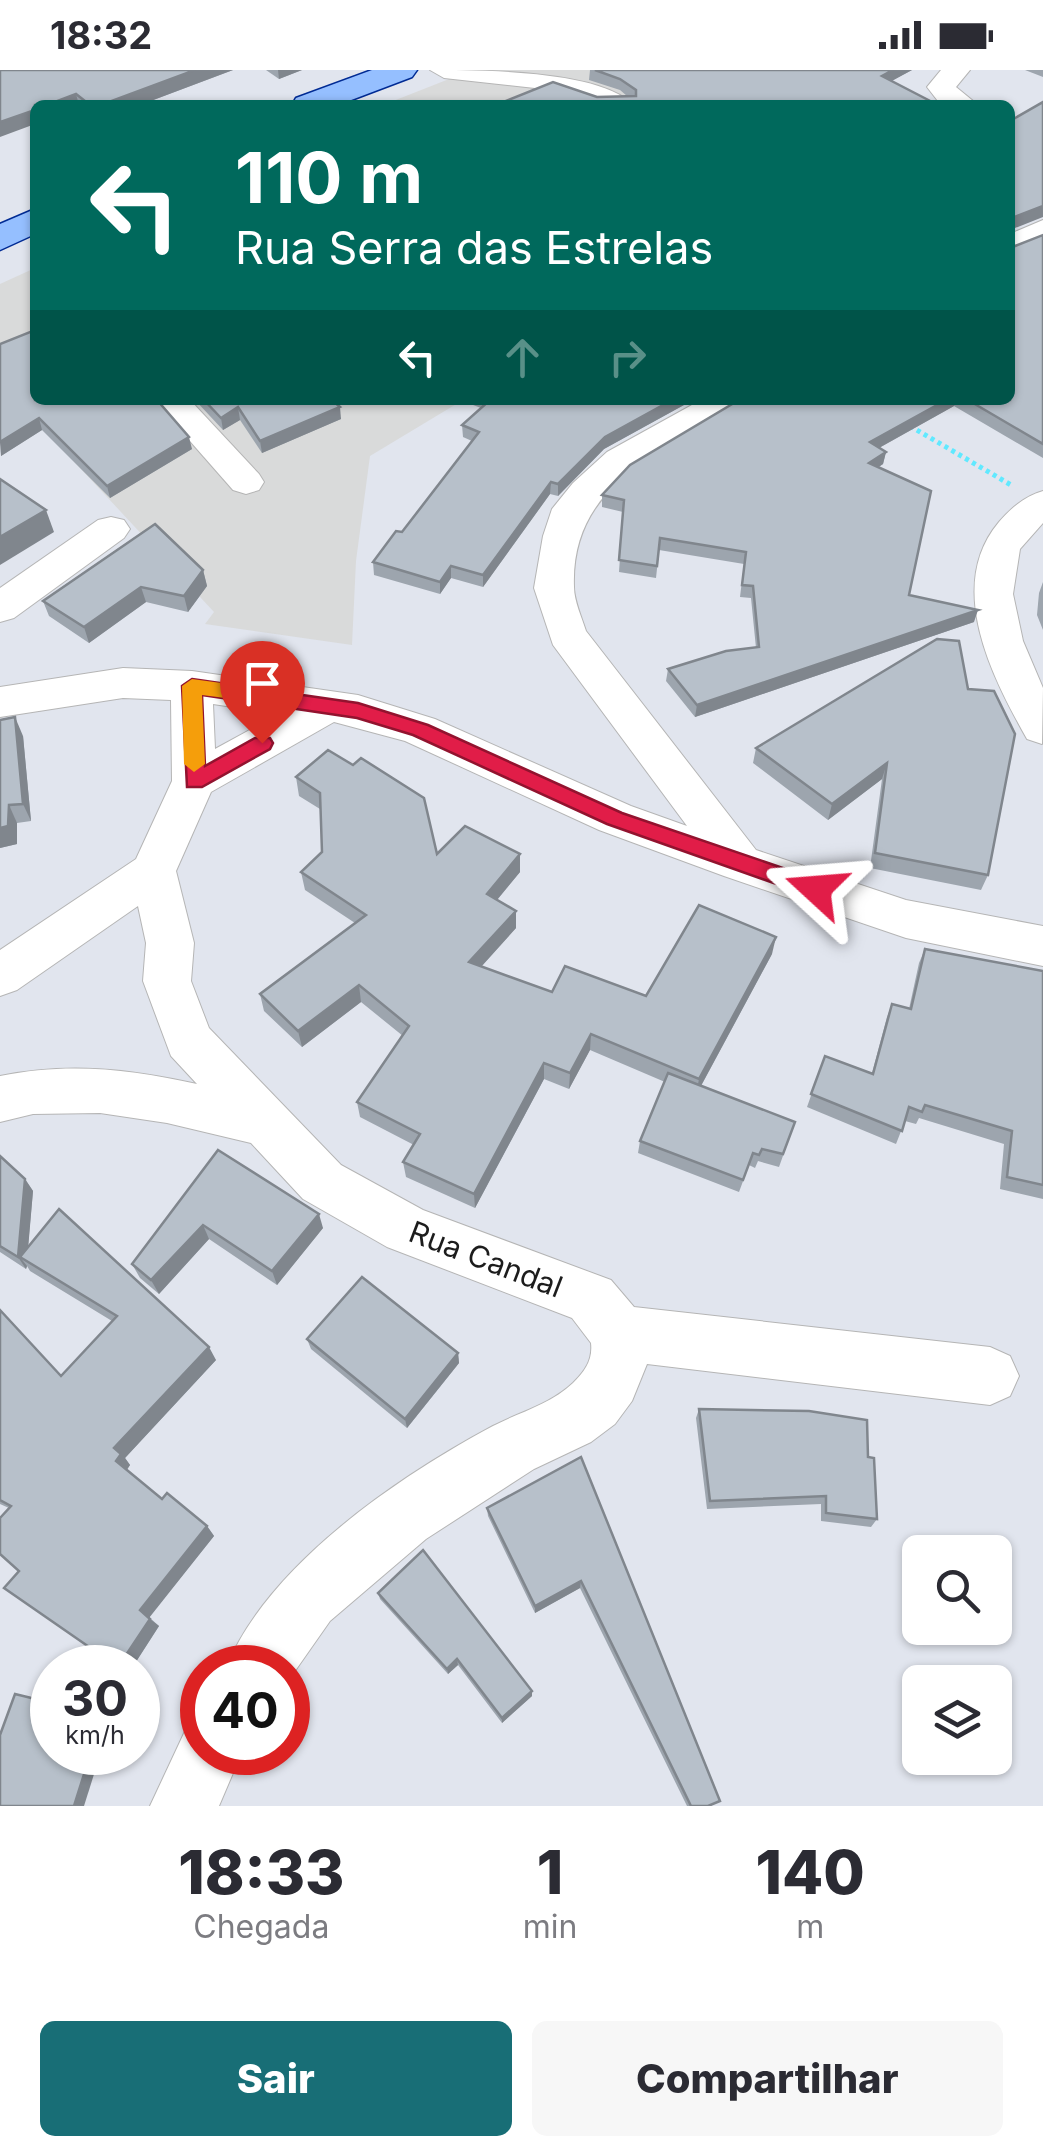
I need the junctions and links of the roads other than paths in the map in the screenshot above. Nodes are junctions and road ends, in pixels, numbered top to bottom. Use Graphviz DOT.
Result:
graph roads {
  1 [pos="401,70"];
  2 [pos="444,70"];
  3 [pos="956,70"];
  4 [pos="321,100"];
  5 [pos="610,100"];
  6 [pos="952,100"];
  7 [pos="30,223"];
  8 [pos="1043,228"];
  9 [pos="0,239"];
  10 [pos="1015,243"];
  11 [pos="186,405"];
  12 [pos="718,405"];
  13 [pos="246,482"];
  14 [pos="1043,503"];
  15 [pos="111,529"];
  16 [pos="0,608"];
  17 [pos="192,686"];
  18 [pos="0,702"];
  19 [pos="330,705"];
  20 [pos="1042,728"];
  21 [pos="194,781"];
  22 [pos="740,863"];
  23 [pos="152,871"];
  24 [pos="1043,946"];
  25 [pos="0,976"];
  26 [pos="0,1099"];
  27 [pos="266,1123"];
  28 [pos="619,1333"];
  29 [pos="990,1376"];
  30 [pos="275,1645"];
  31 [pos="198,1775"];
  32 [pos="184,1806"];
  1 -- 4 [label="main road"];
  2 -- 5 [label="street"];
  3 -- 6 [label="street"];
  7 -- 9 [label="main road"];
  8 -- 10 [label="street"];
  11 -- 13 [label="street"];
  12 -- 22 [label="street"];
  14 -- 20 [label="street"];
  15 -- 16 [label="street"];
  17 -- 18 [label="street"];
  17 -- 19 [label="street"];
  17 -- 21 [label="street"];
  19 -- 21 [label="street"];
  19 -- 22 [label="street"];
  21 -- 23 [label="street"];
  22 -- 24 [label="street"];
  23 -- 25 [label="street"];
  23 -- 27 [label="street, Rua Candal"];
  26 -- 27 [label="street"];
  27 -- 28 [label="street, Rua Candal"];
  28 -- 29 [label="street"];
  28 -- 30 [label="street"];
  31 -- 32 [label="street"];
}
